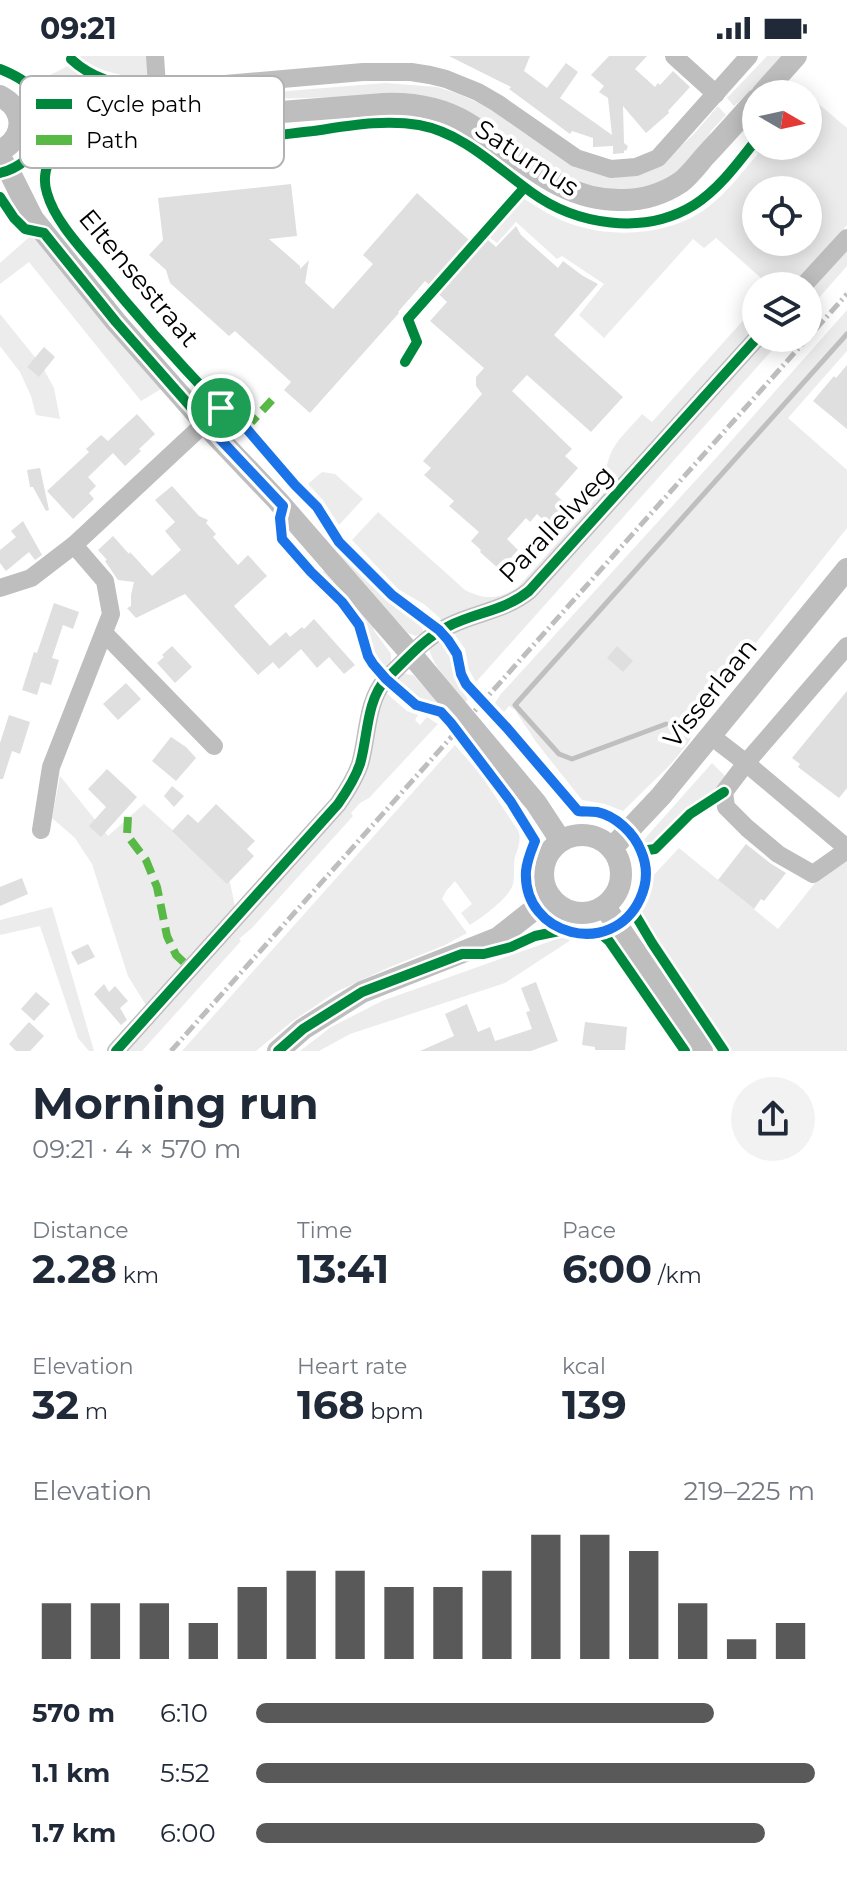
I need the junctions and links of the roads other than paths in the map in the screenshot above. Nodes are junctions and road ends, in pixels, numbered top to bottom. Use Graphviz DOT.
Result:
graph roads {
  1 [pos="155,56"];
  2 [pos="674,56"];
  3 [pos="749,56"];
  4 [pos="796,56"];
  5 [pos="362,64"];
  6 [pos="156,76"];
  7 [pos="272,76"];
  8 [pos="775,80"];
  9 [pos="716,94"];
  10 [pos="0,96"];
  11 [pos="20,111"];
  12 [pos="17,112"];
  13 [pos="284,112"];
  14 [pos="742,116"];
  15 [pos="0,151"];
  16 [pos="0,158"];
  17 [pos="847,238"];
  18 [pos="816,272"];
  19 [pos="744,352"];
  20 [pos="205,423"];
  21 [pos="74,545"];
  22 [pos="847,569"];
  23 [pos="0,588"];
  24 [pos="104,633"];
  25 [pos="847,646"];
  26 [pos="411,654"];
  27 [pos="711,736"];
  28 [pos="214,746"];
  29 [pos="746,763"];
  30 [pos="41,830"];
  31 [pos="561,841"];
  32 [pos="612,848"];
  33 [pos="847,849"];
  34 [pos="550,897"];
  35 [pos="605,907"];
  36 [pos="116,1051"];
  37 [pos="278,1051"];
  38 [pos="702,1051"];
  1 -- 6 [label="street"];
  2 -- 9 [label="street"];
  3 -- 9 [label="street"];
  4 -- 8 [label="street"];
  5 -- 7 [label="street"];
  5 -- 9 [label="street"];
  10 -- 12 [label="street"];
  11 -- 12 [label="street"];
  12 -- 15 [label="street"];
  13 -- 14 [label="street"];
  16 -- 20 [label="street, Eltensestraat"];
  17 -- 18 [label="street"];
  19 -- 26 [label="street, Parallelweg"];
  20 -- 21 [label="street"];
  20 -- 26 [label="street, Eltensestraat"];
  21 -- 23 [label="street"];
  21 -- 24 [label="street"];
  22 -- 27 [label="street, Visserlaan"];
  24 -- 28 [label="street"];
  24 -- 30 [label="street"];
  25 -- 29 [label="street"];
  26 -- 31 [label="street, Eltensestraat"];
  26 -- 36 [label="street, Parallelweg"];
  27 -- 29 [label="street"];
  27 -- 32 [label="street, Visserlaan"];
  29 -- 33 [label="street"];
  29 -- 33 [label="street"];
  31 -- 32 [label="street"];
  31 -- 34 [label="street"];
  32 -- 35 [label="street"];
  34 -- 35 [label="street"];
  34 -- 37 [label="street"];
  35 -- 38 [label="street"];
}
